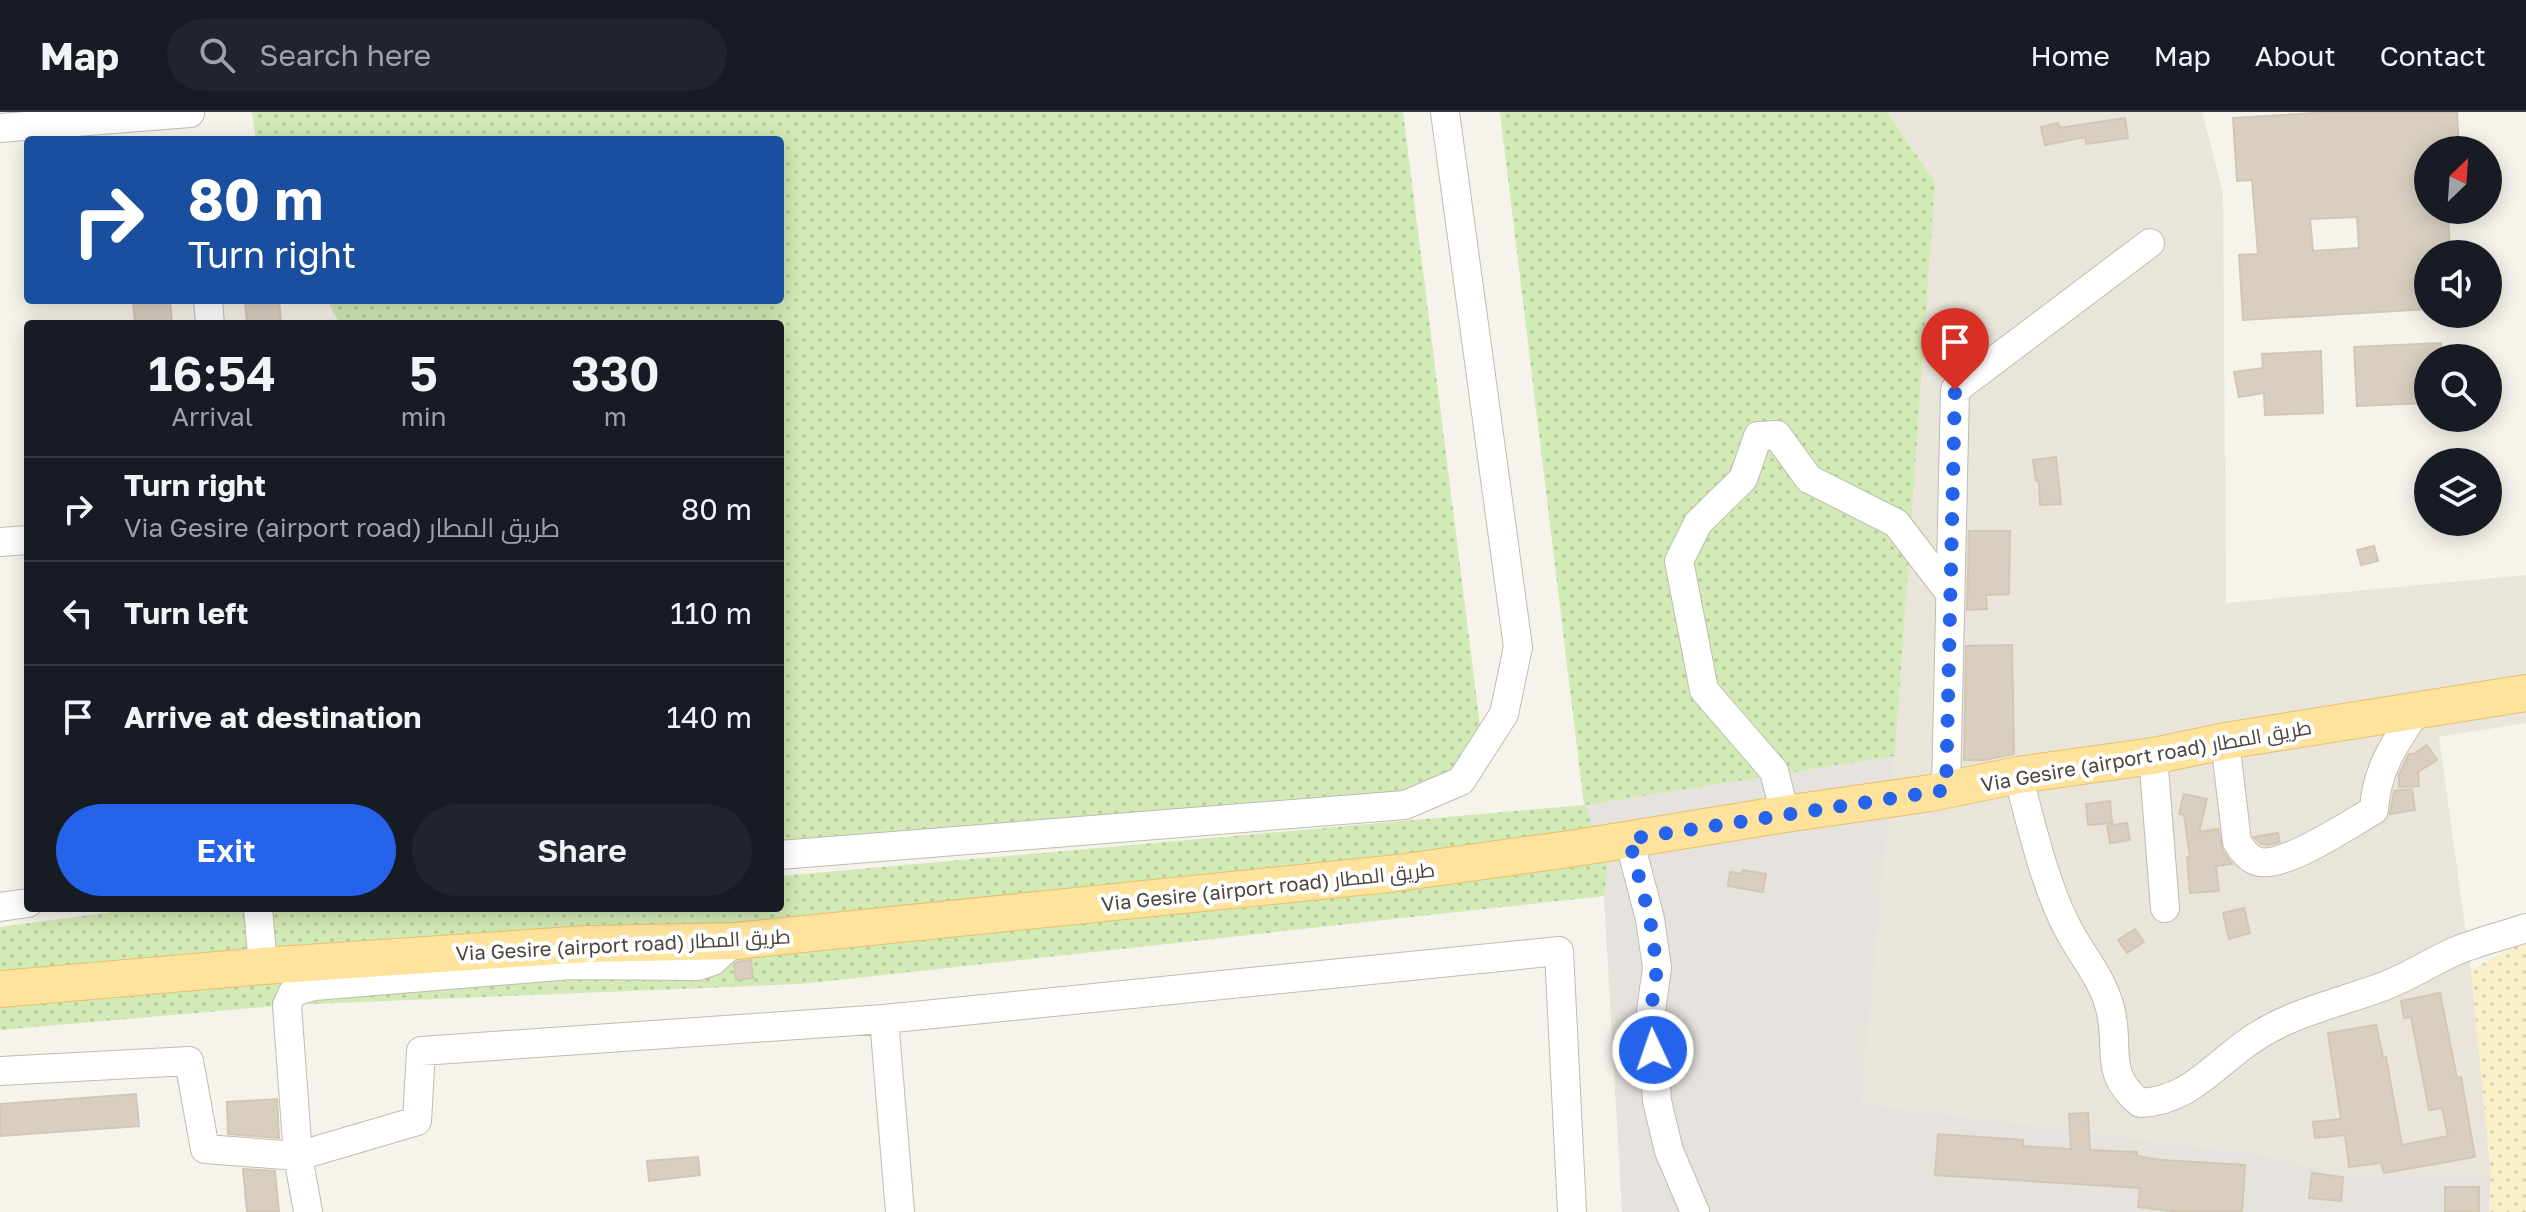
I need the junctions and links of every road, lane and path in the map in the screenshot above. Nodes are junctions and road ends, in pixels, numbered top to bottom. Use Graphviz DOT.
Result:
graph roads {
  1 [pos="1445,112"];
  2 [pos="190,122"];
  3 [pos="0,128"];
  4 [pos="2150,243"];
  5 [pos="24,540"];
  6 [pos="0,542"];
  7 [pos="1949,592"];
  8 [pos="2526,693"];
  9 [pos="2417,710"];
  10 [pos="2225,741"];
  11 [pos="2153,756"];
  12 [pos="2018,775"];
  13 [pos="1946,790"];
  14 [pos="1785,814"];
  15 [pos="1629,839"];
  16 [pos="784,855"];
  17 [pos="24,904"];
  18 [pos="0,907"];
  19 [pos="2165,908"];
  20 [pos="258,912"];
  21 [pos="2526,928"];
  22 [pos="735,941"];
  23 [pos="263,966"];
  24 [pos="0,989"];
  25 [pos="884,1019"];
  26 [pos="0,1071"];
  27 [pos="298,1156"];
  28 [pos="308,1212"];
  29 [pos="900,1212"];
  30 [pos="1572,1212"];
  31 [pos="1695,1212"];
  1 -- 16 [label="street"];
  2 -- 3 [label="street"];
  4 -- 7 [label="street"];
  5 -- 6 [label="street"];
  7 -- 13 [label="street"];
  7 -- 14 [label="street"];
  8 -- 9 [label="main road, Via Gesire (airport road) طريق المطار"];
  9 -- 10 [label="main road, Via Gesire (airport road) طريق المطار"];
  9 -- 10 [label="street"];
  10 -- 11 [label="main road, Via Gesire (airport road) طريق المطار"];
  11 -- 12 [label="main road, Via Gesire (airport road) طريق المطار"];
  11 -- 19 [label="street"];
  12 -- 13 [label="main road, Via Gesire (airport road) طريق المطار"];
  12 -- 21 [label="street"];
  13 -- 14 [label="main road, Via Gesire (airport road) طريق المطار"];
  14 -- 15 [label="main road, Via Gesire (airport road) طريق المطار"];
  15 -- 22 [label="main road, Via Gesire (airport road) طريق المطار"];
  15 -- 31 [label="street"];
  17 -- 18 [label="street"];
  20 -- 23 [label="street"];
  22 -- 23 [label="main road, Via Gesire (airport road) طريق المطار"];
  22 -- 27 [label="street"];
  23 -- 24 [label="main road, Via Gesire (airport road) طريق المطار"];
  25 -- 27 [label="street"];
  25 -- 29 [label="street"];
  25 -- 30 [label="street"];
  26 -- 27 [label="street"];
  27 -- 28 [label="street"];
}
